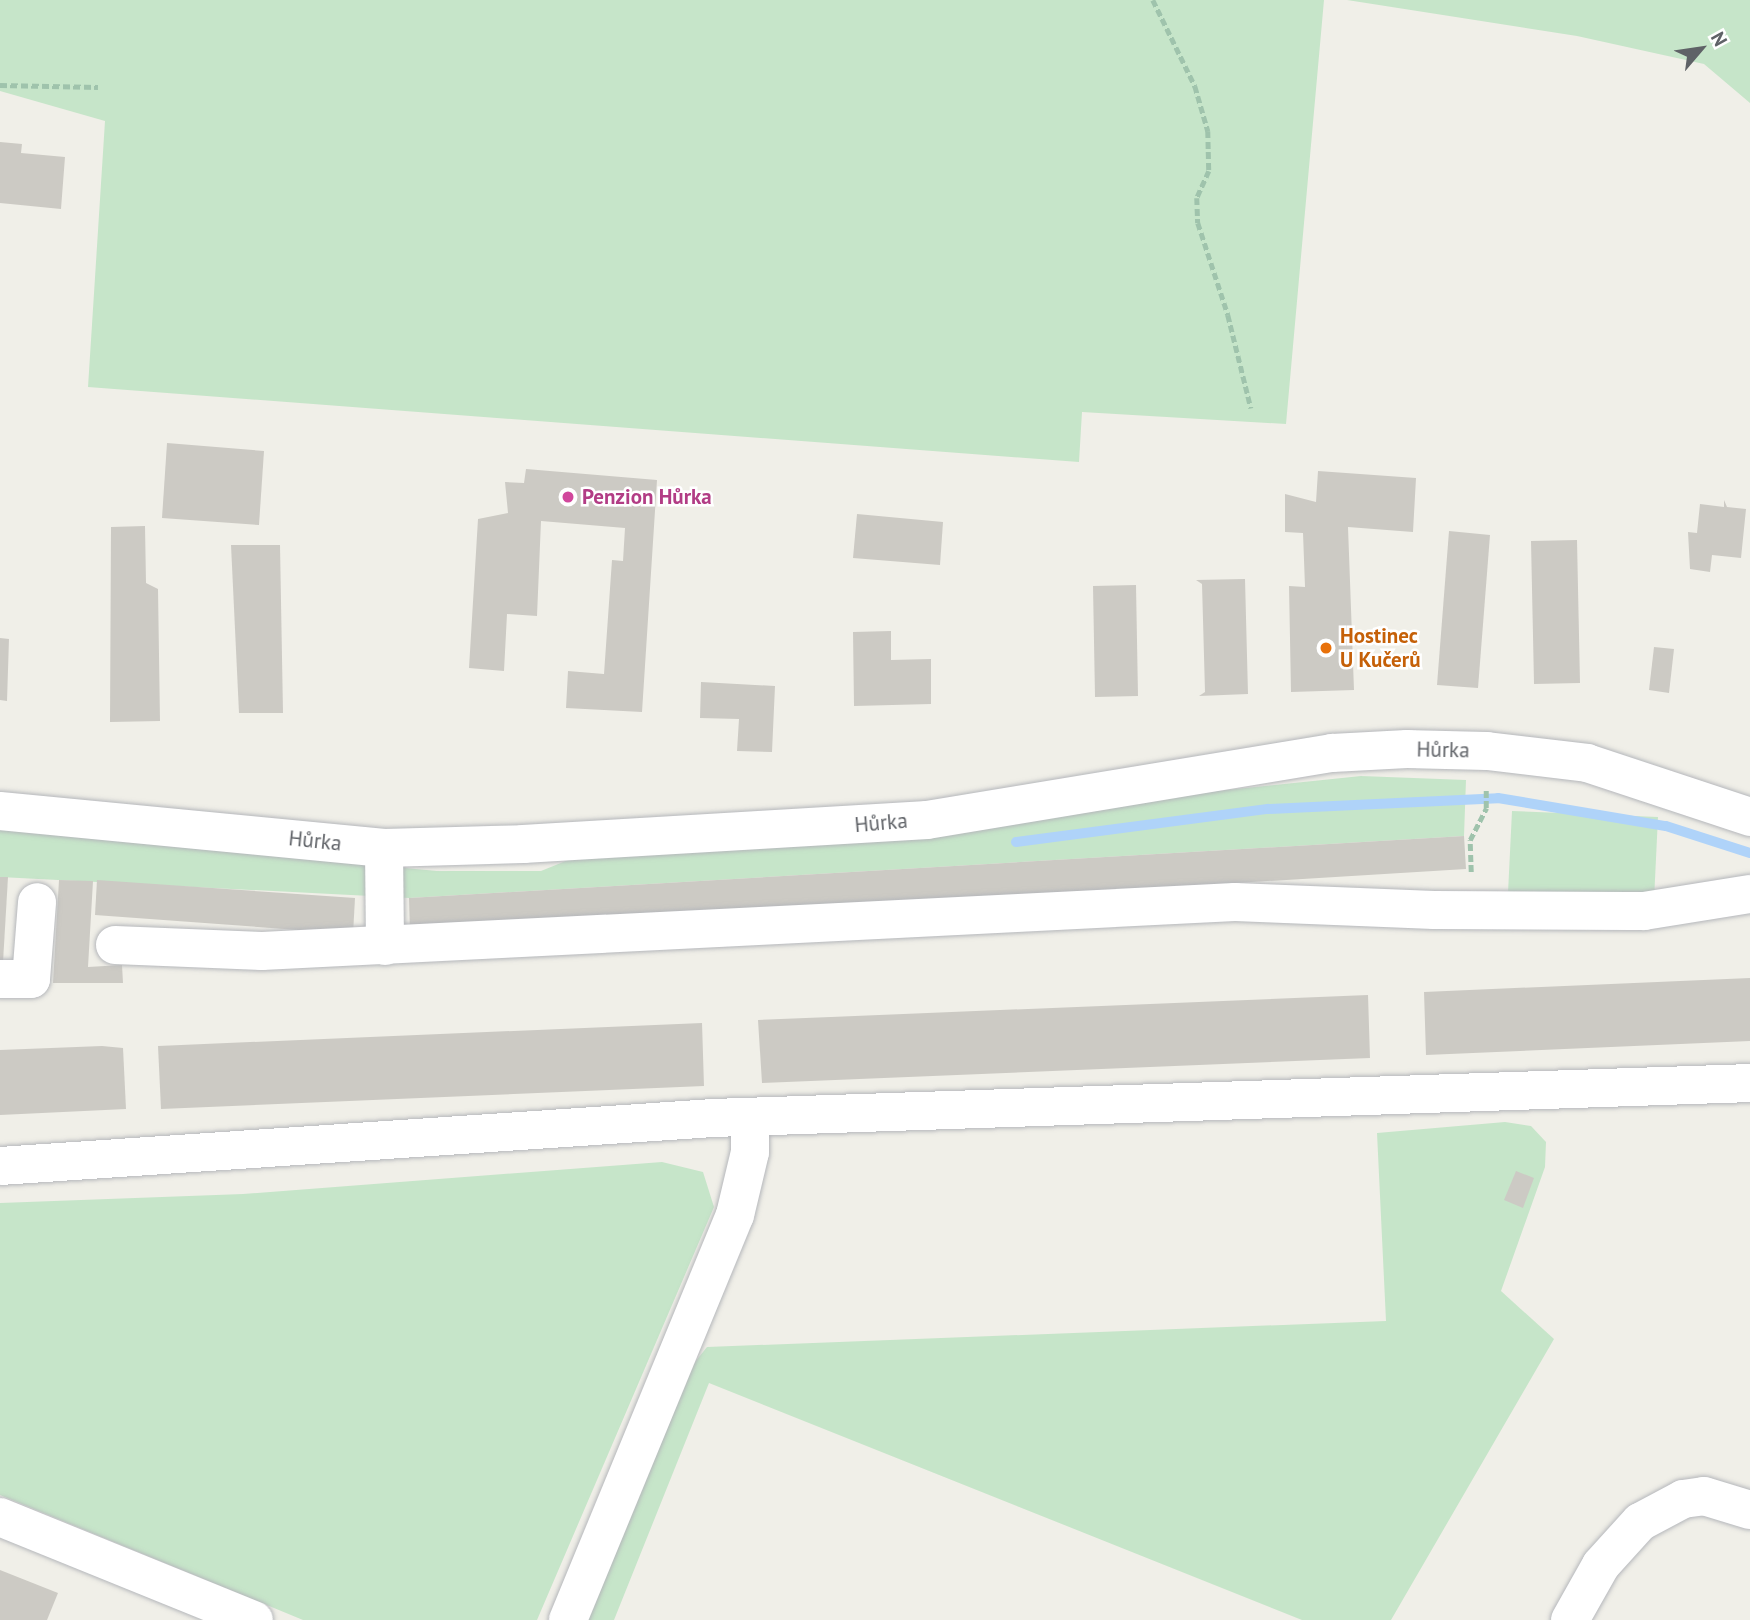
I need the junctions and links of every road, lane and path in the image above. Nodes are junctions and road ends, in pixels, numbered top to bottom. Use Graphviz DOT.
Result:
graph roads {
  1 [pos="1153,0"];
  2 [pos="0,85"];
  3 [pos="98,88"];
  4 [pos="1251,408"];
  5 [pos="1486,783"];
  6 [pos="0,811"];
  7 [pos="1750,817"];
  8 [pos="384,848"];
  9 [pos="1750,894"];
  10 [pos="37,902"];
  11 [pos="1464,910"];
  12 [pos="115,945"];
  13 [pos="384,946"];
  14 [pos="0,979"];
  15 [pos="1750,1083"];
  16 [pos="750,1117"];
  17 [pos="0,1166"];
  18 [pos="1750,1510"];
  19 [pos="0,1517"];
  20 [pos="254,1620"];
  21 [pos="568,1620"];
  22 [pos="1570,1620"];
  1 -- 4 [label="path"];
  2 -- 3 [label="path"];
  5 -- 11 [label="path"];
  6 -- 8 [label="street, Hůrka"];
  7 -- 8 [label="street, Hůrka"];
  8 -- 13 [label="street"];
  9 -- 11 [label="street"];
  10 -- 14 [label="street"];
  11 -- 13 [label="street"];
  12 -- 13 [label="street"];
  15 -- 16 [label="street"];
  16 -- 17 [label="street"];
  16 -- 21 [label="street"];
  18 -- 22 [label="street"];
  19 -- 20 [label="street"];
}
